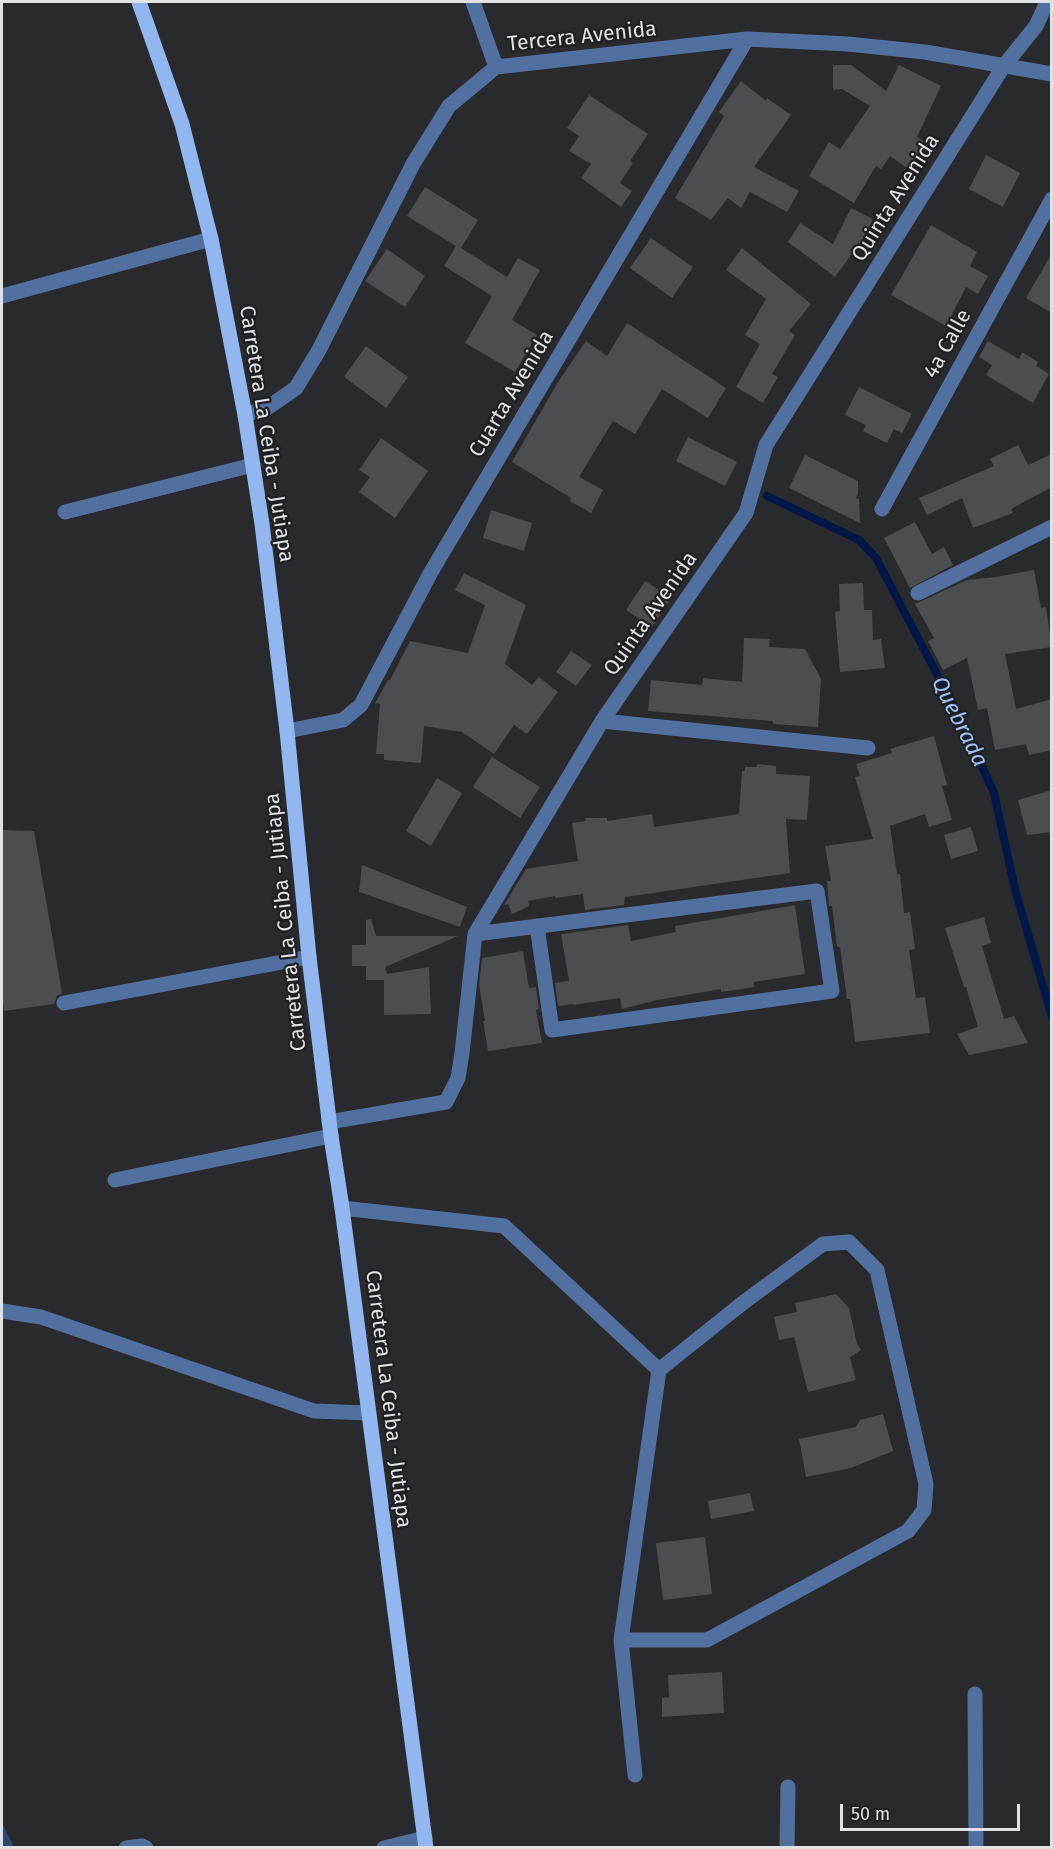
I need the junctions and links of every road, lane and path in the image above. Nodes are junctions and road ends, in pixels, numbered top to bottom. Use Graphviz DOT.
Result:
graph roads {
  1 [pos="139,2"];
  2 [pos="473,2"];
  3 [pos="1047,2"];
  4 [pos="747,39"];
  5 [pos="1003,67"];
  6 [pos="496,68"];
  7 [pos="1052,74"];
  8 [pos="1052,199"];
  9 [pos="211,239"];
  10 [pos="2,296"];
  11 [pos="245,415"];
  12 [pos="253,465"];
  13 [pos="882,509"];
  14 [pos="65,512"];
  15 [pos="1052,527"];
  16 [pos="918,593"];
  17 [pos="603,721"];
  18 [pos="287,730"];
  19 [pos="868,748"];
  20 [pos="537,926"];
  21 [pos="475,934"];
  22 [pos="309,957"];
  23 [pos="64,1003"];
  24 [pos="330,1129"];
  25 [pos="115,1180"];
  26 [pos="342,1208"];
  27 [pos="2,1311"];
  28 [pos="659,1370"];
  29 [pos="368,1413"];
  30 [pos="621,1640"];
  31 [pos="975,1694"];
  32 [pos="635,1775"];
  33 [pos="788,1787"];
  34 [pos="425,1843"];
  35 [pos="126,1848"];
  36 [pos="146,1848"];
  37 [pos="384,1848"];
  38 [pos="787,1848"];
  39 [pos="976,1848"];
  1 -- 9 [label="main road, Carretera La Ceiba - Jutiapa"];
  2 -- 6 [label="street"];
  3 -- 5 [label="street, Quinta Avenida"];
  4 -- 5 [label="street, Tercera Avenida"];
  4 -- 6 [label="street, Tercera Avenida"];
  4 -- 18 [label="street, Cuarta Avenida"];
  5 -- 7 [label="street, Tercera Avenida"];
  5 -- 17 [label="street, Quinta Avenida"];
  6 -- 11 [label="street, Tercera Avenida"];
  8 -- 13 [label="street, 4a Calle"];
  9 -- 10 [label="street"];
  9 -- 11 [label="main road, Carretera La Ceiba - Jutiapa"];
  11 -- 12 [label="main road, Carretera La Ceiba - Jutiapa"];
  12 -- 14 [label="street"];
  12 -- 18 [label="main road, Carretera La Ceiba - Jutiapa"];
  15 -- 16 [label="street"];
  17 -- 19 [label="street"];
  17 -- 21 [label="street, Quinta Avenida"];
  18 -- 22 [label="main road, Carretera La Ceiba - Jutiapa"];
  20 -- 20 [label="street"];
  20 -- 21 [label="street"];
  21 -- 24 [label="street, Quinta Avenida"];
  22 -- 23 [label="street"];
  22 -- 24 [label="main road, Carretera La Ceiba - Jutiapa"];
  24 -- 25 [label="street"];
  24 -- 26 [label="main road, Carretera La Ceiba - Jutiapa"];
  26 -- 28 [label="street"];
  26 -- 29 [label="main road, Carretera La Ceiba - Jutiapa"];
  27 -- 29 [label="street"];
  28 -- 30 [label="street"];
  28 -- 30 [label="street"];
  29 -- 34 [label="main road, Carretera La Ceiba - Jutiapa"];
  30 -- 32 [label="street"];
  31 -- 39 [label="street"];
  33 -- 38 [label="street"];
  34 -- 37 [label="street"];
  35 -- 36 [label="street"];
}
